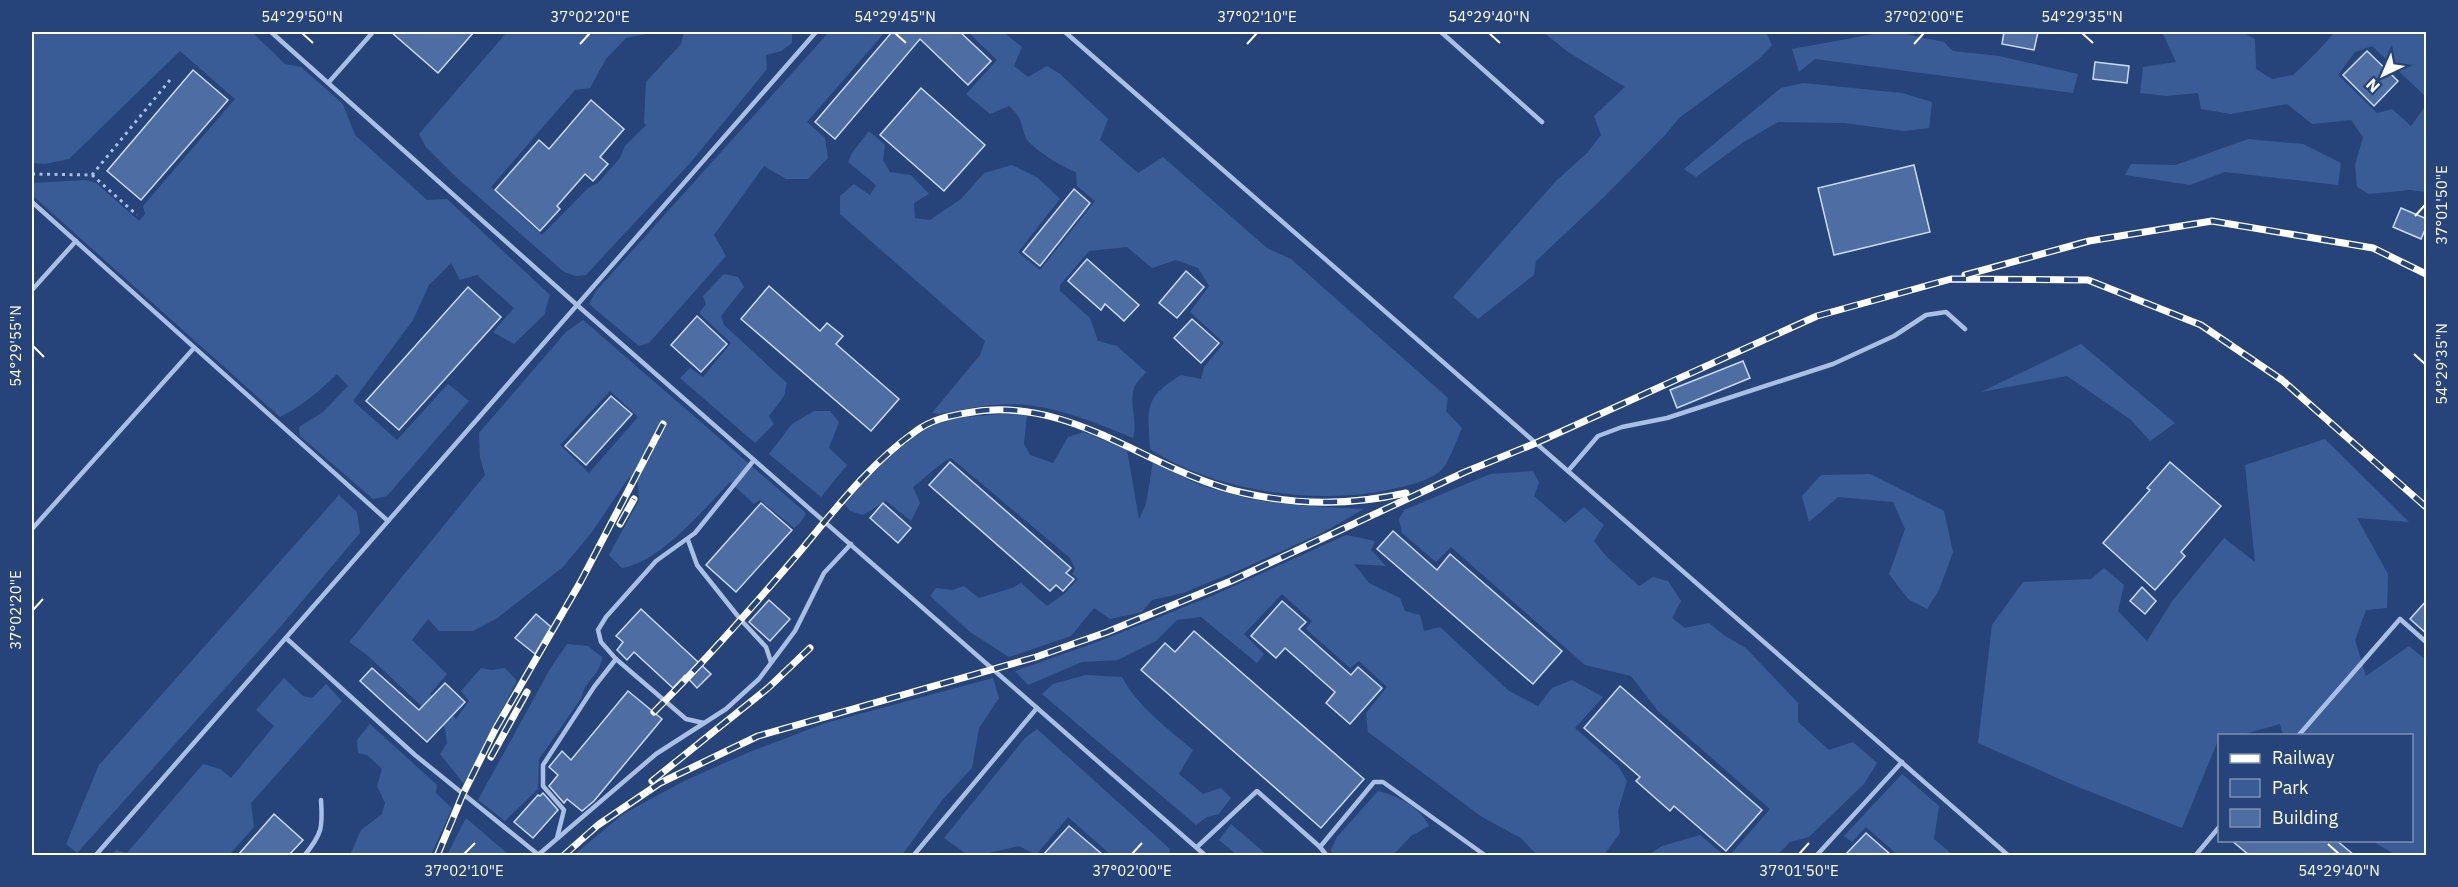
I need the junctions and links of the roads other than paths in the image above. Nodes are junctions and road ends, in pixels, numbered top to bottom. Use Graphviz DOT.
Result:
graph roads {
  1 [pos="271,32"];
  2 [pos="373,32"];
  3 [pos="816,32"];
  4 [pos="1065,32"];
  5 [pos="1441,32"];
  6 [pos="329,82"];
  7 [pos="1542,122"];
  8 [pos="32,202"];
  9 [pos="76,241"];
  10 [pos="32,290"];
  11 [pos="577,305"];
  12 [pos="1965,329"];
  13 [pos="195,348"];
  14 [pos="754,460"];
  15 [pos="1568,471"];
  16 [pos="388,521"];
  17 [pos="32,529"];
  18 [pos="688,540"];
  19 [pos="851,544"];
  20 [pos="286,638"];
  21 [pos="2427,642"];
  22 [pos="616,659"];
  23 [pos="771,662"];
  24 [pos="1037,708"];
  25 [pos="704,723"];
  26 [pos="2299,734"];
  27 [pos="1902,762"];
  28 [pos="321,800"];
  29 [pos="2218,828"];
  30 [pos="557,840"];
  31 [pos="1197,847"];
  32 [pos="1320,847"];
  33 [pos="95,855"];
  34 [pos="304,855"];
  35 [pos="539,855"];
  36 [pos="912,855"];
  37 [pos="1206,855"];
  38 [pos="1327,855"];
  39 [pos="1486,855"];
  40 [pos="1816,855"];
  41 [pos="2009,855"];
  42 [pos="2195,855"];
  1 -- 6 [label="lane"];
  2 -- 6 [label="lane"];
  3 -- 11 [label="lane"];
  4 -- 15 [label="lane"];
  5 -- 7 [label="lane"];
  6 -- 11 [label="lane"];
  8 -- 9 [label="lane"];
  9 -- 10 [label="lane"];
  9 -- 13 [label="lane"];
  11 -- 14 [label="lane"];
  11 -- 16 [label="lane"];
  12 -- 15 [label="lane"];
  13 -- 16 [label="lane"];
  13 -- 17 [label="lane"];
  14 -- 18 [label="lane"];
  14 -- 19 [label="lane"];
  15 -- 27 [label="lane"];
  16 -- 20 [label="lane"];
  18 -- 22 [label="lane"];
  18 -- 23 [label="lane"];
  19 -- 23 [label="lane"];
  19 -- 24 [label="lane"];
  20 -- 33 [label="lane"];
  20 -- 35 [label="lane"];
  21 -- 26 [label="lane"];
  22 -- 25 [label="lane"];
  22 -- 30 [label="lane"];
  23 -- 25 [label="lane"];
  24 -- 31 [label="lane"];
  24 -- 36 [label="lane"];
  25 -- 30 [label="lane"];
  27 -- 40 [label="lane"];
  27 -- 41 [label="lane"];
  28 -- 34 [label="lane"];
  29 -- 42 [label="lane"];
  30 -- 35 [label="lane"];
  31 -- 32 [label="lane"];
  31 -- 37 [label="lane"];
  32 -- 38 [label="lane"];
  32 -- 39 [label="lane"];
}
